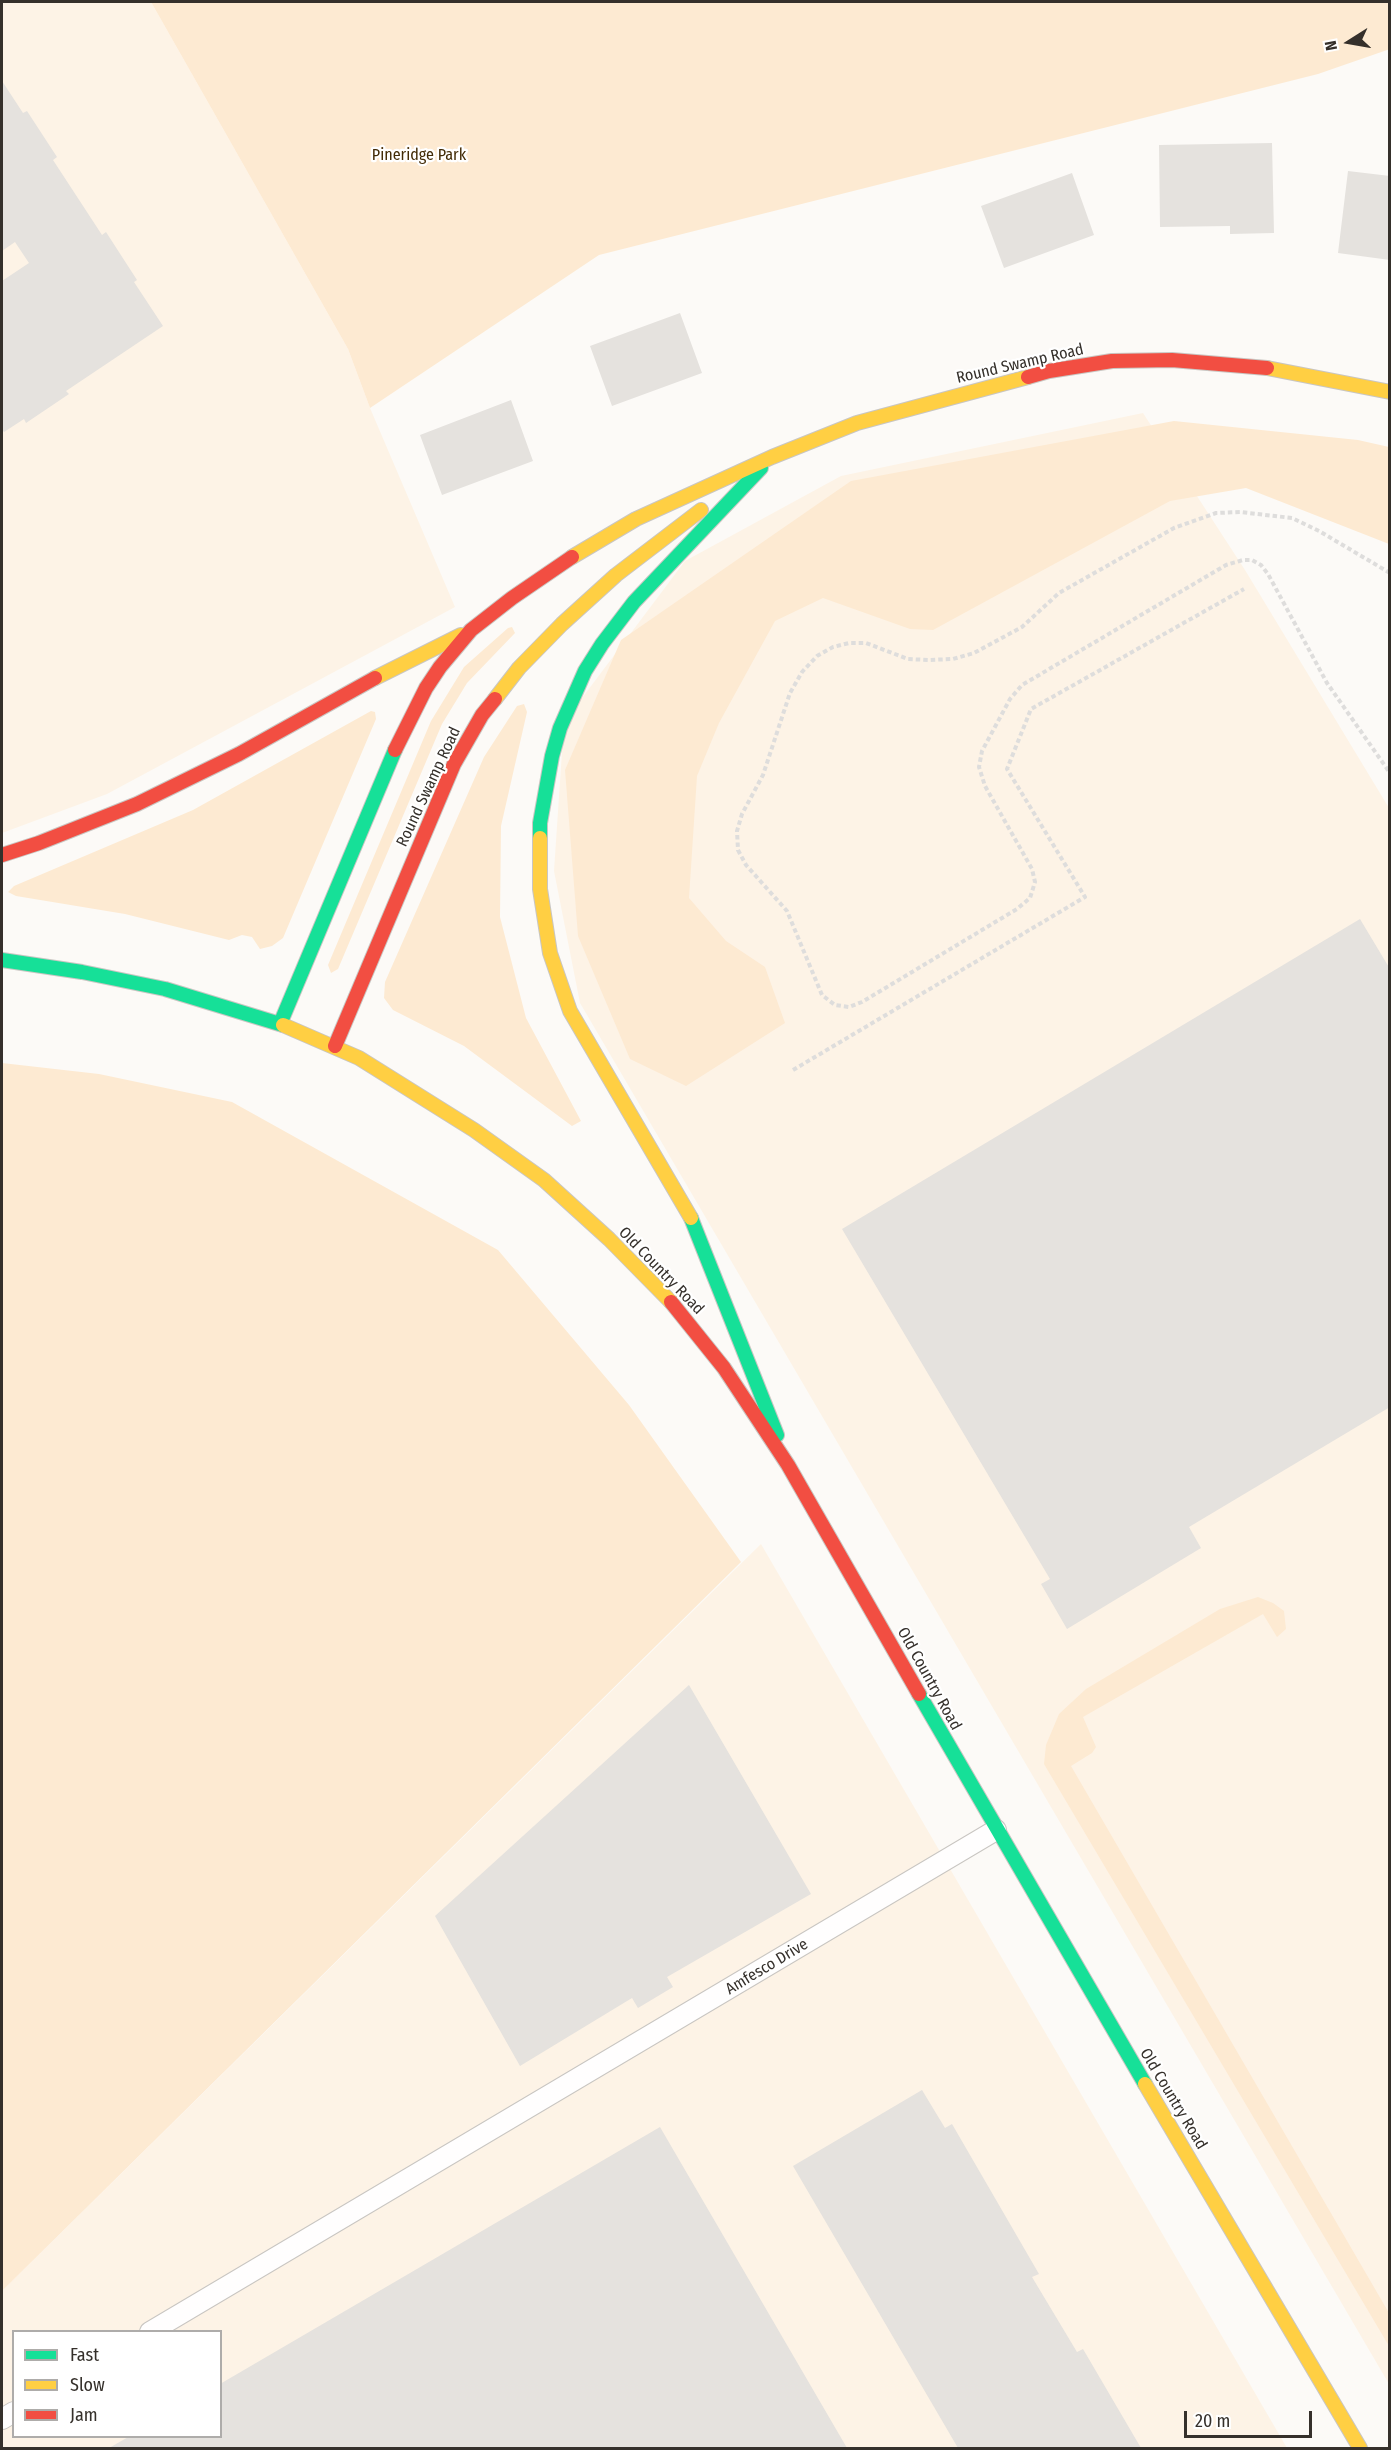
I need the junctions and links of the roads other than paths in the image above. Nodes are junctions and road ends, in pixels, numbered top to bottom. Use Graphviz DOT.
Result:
graph roads {
  1 [pos="1389,392"];
  2 [pos="772,457"];
  3 [pos="471,630"];
  4 [pos="2,855"];
  5 [pos="2,960"];
  6 [pos="280,1024"];
  7 [pos="335,1046"];
  8 [pos="788,1465"];
  9 [pos="996,1830"];
  10 [pos="152,2330"];
  11 [pos="1360,2448"];
  1 -- 2 [label="main road, Round Swamp Road"];
  2 -- 3 [label="main road, Round Swamp Road"];
  2 -- 7 [label="main road, Round Swamp Road"];
  2 -- 8 [label="main road"];
  3 -- 4 [label="main road"];
  3 -- 6 [label="main road, Round Swamp Road"];
  5 -- 6 [label="main road"];
  6 -- 7 [label="main road"];
  7 -- 8 [label="main road, Old Country Road"];
  8 -- 9 [label="main road, Old Country Road"];
  9 -- 10 [label="lane, Amfesco Drive"];
  9 -- 11 [label="main road, Old Country Road"];
}
